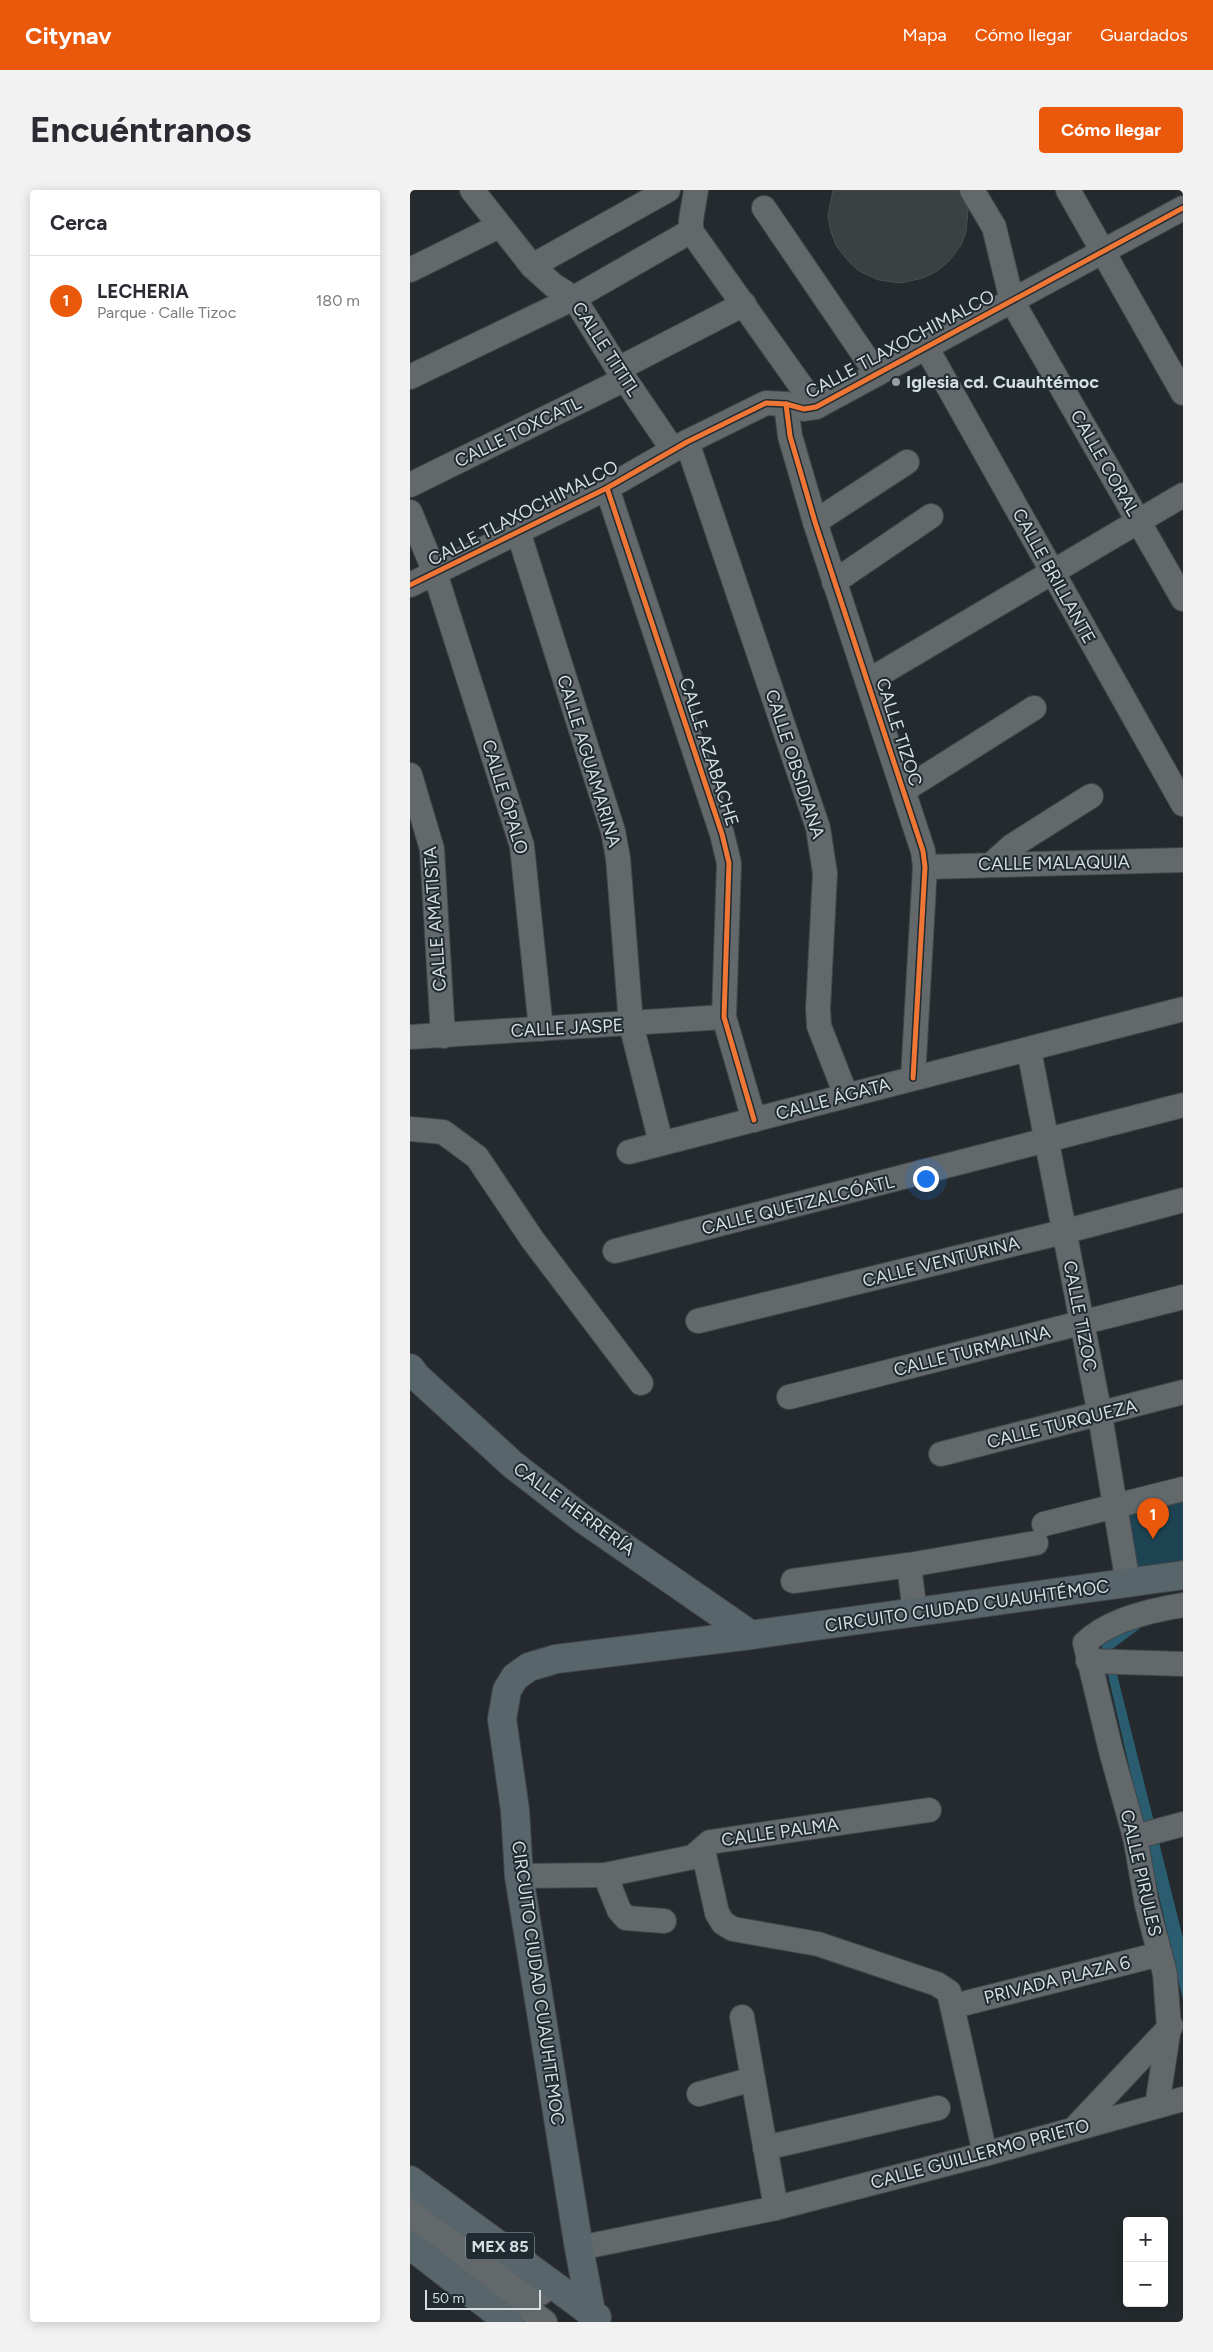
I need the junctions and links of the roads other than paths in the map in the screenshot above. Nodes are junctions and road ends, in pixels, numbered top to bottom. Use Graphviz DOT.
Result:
graph roads {
  1 [pos="473,190"];
  2 [pos="668,190"];
  3 [pos="696,190"];
  4 [pos="972,190"];
  5 [pos="1068,190"];
  6 [pos="1177,190"];
  7 [pos="1183,202"];
  8 [pos="764,208"];
  9 [pos="1183,208"];
  10 [pos="499,226"];
  11 [pos="691,231"];
  12 [pos="1102,252"];
  13 [pos="532,266"];
  14 [pos="410,270"];
  15 [pos="574,298"];
  16 [pos="1012,301"];
  17 [pos="744,304"];
  18 [pos="926,346"];
  19 [pos="622,374"];
  20 [pos="877,374"];
  21 [pos="410,377"];
  22 [pos="1183,392"];
  23 [pos="786,404"];
  24 [pos="816,407"];
  25 [pos="680,446"];
  26 [pos="907,462"];
  27 [pos="410,485"];
  28 [pos="607,488"];
  29 [pos="1183,495"];
  30 [pos="410,512"];
  31 [pos="931,516"];
  32 [pos="815,522"];
  33 [pos="1138,522"];
  34 [pos="518,531"];
  35 [pos="1052,572"];
  36 [pos="435,573"];
  37 [pos="834,582"];
  38 [pos="410,585"];
  39 [pos="1183,599"];
  40 [pos="868,681"];
  41 [pos="1034,708"];
  42 [pos="410,775"];
  43 [pos="904,790"];
  44 [pos="1091,796"];
  45 [pos="1183,804"];
  46 [pos="1183,860"];
  47 [pos="992,864"];
  48 [pos="925,867"];
  49 [pos="1183,1009"];
  50 [pos="724,1018"];
  51 [pos="631,1024"];
  52 [pos="541,1029"];
  53 [pos="443,1036"];
  54 [pos="410,1037"];
  55 [pos="1029,1050"];
  56 [pos="914,1078"];
  57 [pos="846,1095"];
  58 [pos="1183,1105"];
  59 [pos="754,1120"];
  60 [pos="410,1129"];
  61 [pos="1045,1142"];
  62 [pos="661,1143"];
  63 [pos="630,1152"];
  64 [pos="1183,1200"];
  65 [pos="1063,1232"];
  66 [pos="616,1250"];
  67 [pos="1183,1297"];
  68 [pos="698,1321"];
  69 [pos="1082,1324"];
  70 [pos="410,1368"];
  71 [pos="641,1383"];
  72 [pos="1183,1392"];
  73 [pos="789,1396"];
  74 [pos="1100,1415"];
  75 [pos="941,1454"];
  76 [pos="1183,1489"];
  77 [pos="1116,1507"];
  78 [pos="909,1566"];
  79 [pos="1183,1575"];
  80 [pos="793,1581"];
  81 [pos="1128,1584"];
  82 [pos="1183,1605"];
  83 [pos="915,1613"];
  84 [pos="751,1635"];
  85 [pos="1098,1657"];
  86 [pos="1183,1664"];
  87 [pos="929,1810"];
  88 [pos="1183,1824"];
  89 [pos="1146,1834"];
  90 [pos="703,1850"];
  91 [pos="605,1875"];
  92 [pos="519,1876"];
  93 [pos="664,1921"];
  94 [pos="1160,1954"];
  95 [pos="954,2006"];
  96 [pos="742,2017"];
  97 [pos="1178,2023"];
  98 [pos="753,2079"];
  99 [pos="699,2094"];
  100 [pos="1183,2099"];
  101 [pos="1157,2106"];
  102 [pos="938,2108"];
  103 [pos="1074,2129"];
  104 [pos="765,2148"];
  105 [pos="986,2154"];
  106 [pos="410,2180"];
  107 [pos="410,2197"];
  108 [pos="776,2208"];
  109 [pos="410,2221"];
  110 [pos="410,2245"];
  111 [pos="579,2248"];
  112 [pos="592,2319"];
  113 [pos="509,2322"];
  114 [pos="545,2322"];
  1 -- 10 [label="street, CALLE TITITL"];
  2 -- 13 [label="street"];
  3 -- 11 [label="street"];
  4 -- 16 [label="street, CALLE CORAL"];
  5 -- 12 [label="street"];
  6 -- 7 [label="street"];
  8 -- 20 [label="street"];
  9 -- 12 [label="street, CALLE TLAXOCHIMALCO"];
  10 -- 13 [label="street, CALLE TITITL"];
  10 -- 14 [label="street"];
  11 -- 15 [label="street"];
  11 -- 17 [label="street"];
  12 -- 16 [label="street, CALLE TLAXOCHIMALCO"];
  12 -- 22 [label="street"];
  13 -- 15 [label="street, CALLE TITITL"];
  15 -- 19 [label="street, CALLE TITITL"];
  15 -- 21 [label="street"];
  16 -- 18 [label="street, CALLE TLAXOCHIMALCO"];
  16 -- 33 [label="street, CALLE CORAL"];
  17 -- 19 [label="street, CALLE TOXCATL"];
  17 -- 24 [label="street"];
  18 -- 20 [label="street, CALLE TLAXOCHIMALCO"];
  18 -- 35 [label="street, CALLE BRILLANTE"];
  19 -- 25 [label="street, CALLE TITITL"];
  19 -- 27 [label="street, CALLE TOXCATL"];
  20 -- 24 [label="street, CALLE TLAXOCHIMALCO"];
  23 -- 24 [label="street, CALLE TLAXOCHIMALCO"];
  23 -- 25 [label="street, CALLE TLAXOCHIMALCO"];
  23 -- 32 [label="street, CALLE TIZOC"];
  25 -- 28 [label="street, CALLE TLAXOCHIMALCO"];
  25 -- 57 [label="street, CALLE OBSIDIANA"];
  26 -- 32 [label="street"];
  28 -- 34 [label="street, CALLE TLAXOCHIMALCO"];
  28 -- 50 [label="street, CALLE AZABACHE"];
  29 -- 33 [label="street"];
  30 -- 36 [label="street, CALLE ÓPALO"];
  31 -- 37 [label="street"];
  32 -- 37 [label="street, CALLE TIZOC"];
  33 -- 35 [label="street"];
  33 -- 39 [label="street, CALLE CORAL"];
  34 -- 36 [label="street, CALLE TLAXOCHIMALCO"];
  34 -- 51 [label="street, CALLE AGUAMARINA"];
  35 -- 40 [label="street"];
  35 -- 45 [label="street, CALLE BRILLANTE"];
  36 -- 38 [label="street, CALLE TLAXOCHIMALCO"];
  36 -- 52 [label="street, CALLE ÓPALO"];
  37 -- 40 [label="street, CALLE TIZOC"];
  40 -- 43 [label="street, CALLE TIZOC"];
  41 -- 43 [label="street"];
  42 -- 53 [label="street, CALLE AMATISTA"];
  43 -- 48 [label="street, CALLE TIZOC"];
  44 -- 47 [label="street"];
  46 -- 47 [label="street, CALLE MALAQUIA"];
  47 -- 48 [label="street, CALLE MALAQUIA"];
  48 -- 56 [label="street, CALLE TIZOC"];
  49 -- 55 [label="street, CALLE ÁGATA"];
  50 -- 51 [label="street, CALLE JASPE"];
  50 -- 59 [label="street, CALLE AZABACHE"];
  51 -- 52 [label="street, CALLE JASPE"];
  51 -- 62 [label="street, CALLE AGUAMARINA"];
  52 -- 53 [label="street, CALLE JASPE"];
  53 -- 54 [label="street, CALLE JASPE"];
  55 -- 56 [label="street, CALLE ÁGATA"];
  55 -- 61 [label="street, CALLE TIZOC"];
  56 -- 57 [label="street, CALLE ÁGATA"];
  57 -- 59 [label="street, CALLE ÁGATA"];
  58 -- 61 [label="street, CALLE QUETZALCÓATL"];
  59 -- 62 [label="street, CALLE ÁGATA"];
  60 -- 71 [label="street"];
  61 -- 65 [label="street, CALLE TIZOC"];
  61 -- 66 [label="street, CALLE QUETZALCÓATL"];
  62 -- 63 [label="street, CALLE ÁGATA"];
  64 -- 65 [label="street, CALLE VENTURINA"];
  65 -- 68 [label="street, CALLE VENTURINA"];
  65 -- 69 [label="street, CALLE TIZOC"];
  67 -- 69 [label="street, CALLE TURMALINA"];
  69 -- 73 [label="street, CALLE TURMALINA"];
  69 -- 74 [label="street, CALLE TIZOC"];
  70 -- 84 [label="main road, CALLE HERRERÍA"];
  72 -- 74 [label="street, CALLE TURQUEZA"];
  74 -- 75 [label="street, CALLE TURQUEZA"];
  74 -- 77 [label="street, CALLE TIZOC"];
  76 -- 77 [label="street"];
  77 -- 78 [label="street"];
  77 -- 81 [label="street, CALLE TIZOC"];
  78 -- 80 [label="street"];
  78 -- 83 [label="street"];
  79 -- 81 [label="main road, CIRCUITO CIUDAD CUAUHTÉMOC"];
  81 -- 83 [label="main road, CIRCUITO CIUDAD CUAUHTÉMOC"];
  82 -- 85 [label="street"];
  83 -- 84 [label="main road, CIRCUITO CIUDAD CUAUHTÉMOC"];
  84 -- 92 [label="main road, CIRCUITO CIUDAD CUAUHTEMOC"];
  85 -- 86 [label="street"];
  85 -- 89 [label="street, CALLE PIRULES"];
  87 -- 90 [label="street, CALLE PALMA"];
  88 -- 89 [label="street"];
  89 -- 94 [label="street, CALLE PIRULES"];
  90 -- 91 [label="street, CALLE PALMA"];
  90 -- 95 [label="street"];
  91 -- 92 [label="street, CALLE PALMA"];
  91 -- 93 [label="street"];
  92 -- 111 [label="main road, CIRCUITO CIUDAD CUAUHTEMOC"];
  94 -- 95 [label="street, PRIVADA PLAZA 6"];
  94 -- 97 [label="street, CALLE PIRULES"];
  95 -- 105 [label="street"];
  96 -- 98 [label="street"];
  97 -- 101 [label="street, CALLE PIRULES"];
  97 -- 103 [label="street"];
  98 -- 99 [label="street"];
  98 -- 104 [label="street"];
  100 -- 101 [label="street, CALLE GUILLERMO PRIETO"];
  101 -- 103 [label="street, CALLE GUILLERMO PRIETO"];
  102 -- 104 [label="street"];
  103 -- 105 [label="street, CALLE GUILLERMO PRIETO"];
  104 -- 108 [label="street"];
  105 -- 108 [label="street, CALLE GUILLERMO PRIETO"];
  106 -- 112 [label="main road, MEX 85"];
  107 -- 112 [label="street"];
  108 -- 111 [label="street, CALLE GUILLERMO PRIETO"];
  109 -- 114 [label="street"];
  110 -- 113 [label="main road, MEX 85"];
  111 -- 112 [label="main road, CIRCUITO CIUDAD CUAUHTEMOC"];
}
